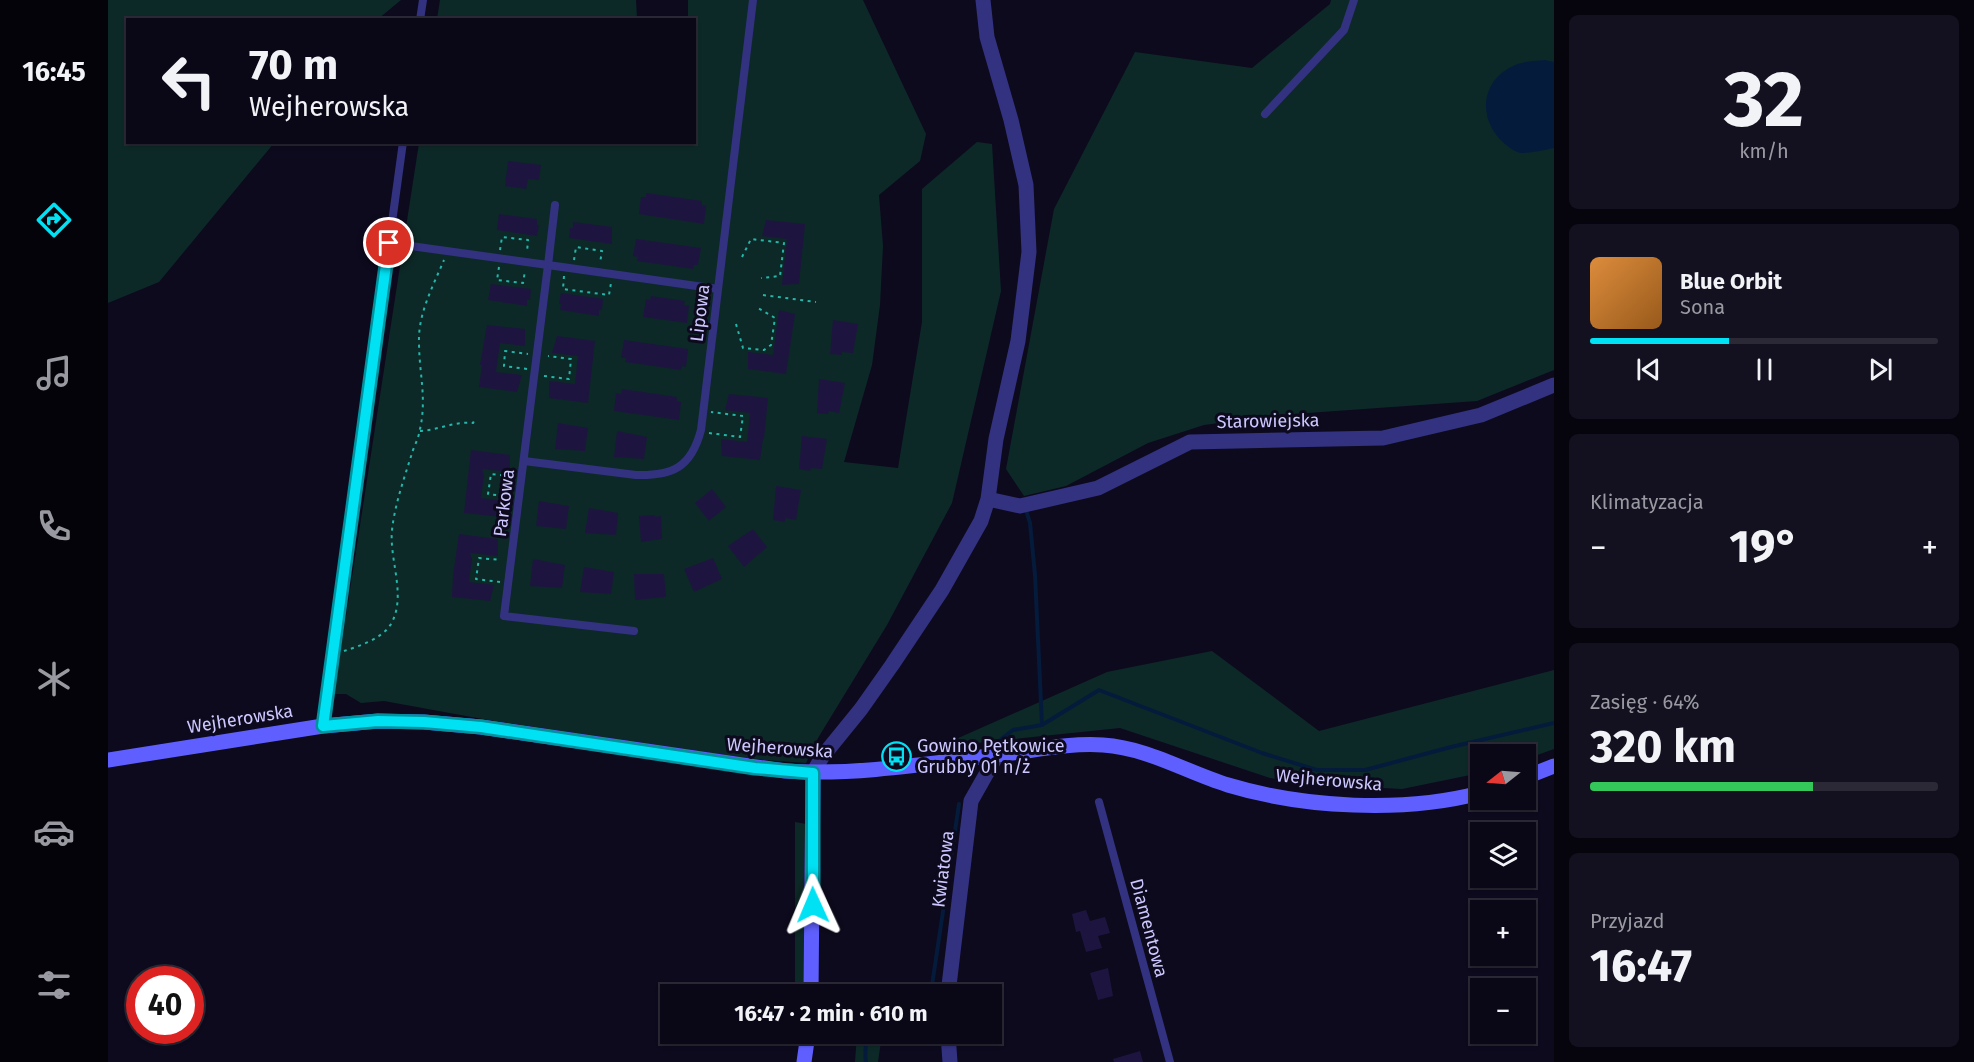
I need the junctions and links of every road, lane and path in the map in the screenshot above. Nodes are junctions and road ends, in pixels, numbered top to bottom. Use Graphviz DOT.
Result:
graph roads {
  1 [pos="423,0"];
  2 [pos="753,0"];
  3 [pos="1354,0"];
  4 [pos="981,3"];
  5 [pos="420,18"];
  6 [pos="1265,114"];
  7 [pos="403,144"];
  8 [pos="555,205"];
  9 [pos="389,243"];
  10 [pos="447,252"];
  11 [pos="742,257"];
  12 [pos="500,259"];
  13 [pos="526,262"];
  14 [pos="548,265"];
  15 [pos="569,268"];
  16 [pos="599,272"];
  17 [pos="612,274"];
  18 [pos="761,279"];
  19 [pos="718,289"];
  20 [pos="763,295"];
  21 [pos="816,302"];
  22 [pos="758,308"];
  23 [pos="736,324"];
  24 [pos="537,355"];
  25 [pos="535,373"];
  26 [pos="1554,386"];
  27 [pos="703,411"];
  28 [pos="475,419"];
  29 [pos="420,431"];
  30 [pos="700,432"];
  31 [pos="524,460"];
  32 [pos="522,478"];
  33 [pos="519,499"];
  34 [pos="988,499"];
  35 [pos="512,562"];
  36 [pos="509,583"];
  37 [pos="634,631"];
  38 [pos="333,654"];
  39 [pos="323,726"];
  40 [pos="997,754"];
  41 [pos="108,760"];
  42 [pos="1554,766"];
  43 [pos="813,773"];
  44 [pos="1536,773"];
  45 [pos="1470,795"];
  46 [pos="1099,802"];
  47 [pos="811,984"];
  48 [pos="949,984"];
  49 [pos="807,1044"];
  50 [pos="949,1044"];
  51 [pos="804,1062"];
  52 [pos="950,1062"];
  53 [pos="1170,1062"];
  1 -- 5 [label="lane"];
  2 -- 19 [label="lane, Lipowa"];
  3 -- 6 [label="lane"];
  4 -- 34 [label="street"];
  7 -- 9 [label="lane"];
  8 -- 14 [label="lane, Parkowa"];
  9 -- 10 [label="lane"];
  9 -- 38 [label="lane"];
  10 -- 12 [label="lane"];
  10 -- 29 [label="path"];
  11 -- 18 [label="path"];
  12 -- 13 [label="lane"];
  12 -- 13 [label="path"];
  12 -- 13 [label="path"];
  13 -- 14 [label="lane"];
  14 -- 15 [label="lane"];
  14 -- 24 [label="lane, Parkowa"];
  15 -- 16 [label="lane"];
  15 -- 16 [label="path"];
  15 -- 17 [label="path"];
  16 -- 17 [label="lane"];
  17 -- 19 [label="lane"];
  19 -- 27 [label="lane, Lipowa"];
  20 -- 21 [label="path"];
  22 -- 23 [label="path"];
  24 -- 25 [label="lane, Parkowa"];
  24 -- 25 [label="path"];
  24 -- 25 [label="path"];
  25 -- 31 [label="lane, Parkowa"];
  26 -- 34 [label="street, Starowiejska"];
  27 -- 30 [label="lane, Lipowa"];
  27 -- 30 [label="path"];
  28 -- 29 [label="path"];
  29 -- 38 [label="path"];
  30 -- 31 [label="lane, Lipowa"];
  31 -- 32 [label="lane, Parkowa"];
  32 -- 33 [label="lane, Parkowa"];
  32 -- 33 [label="path"];
  33 -- 35 [label="lane, Parkowa"];
  34 -- 43 [label="street"];
  35 -- 36 [label="lane, Parkowa"];
  35 -- 36 [label="path"];
  36 -- 37 [label="lane, Parkowa"];
  38 -- 39 [label="lane"];
  39 -- 41 [label="street, Wejherowska"];
  39 -- 43 [label="street, Wejherowska"];
  40 -- 43 [label="street, Wejherowska"];
  40 -- 45 [label="street, Wejherowska"];
  40 -- 48 [label="street, Kwiatowa"];
  42 -- 44 [label="street"];
  43 -- 47 [label="street"];
  46 -- 53 [label="lane, Diamentowa"];
  49 -- 51 [label="street"];
  50 -- 52 [label="street"];
}
